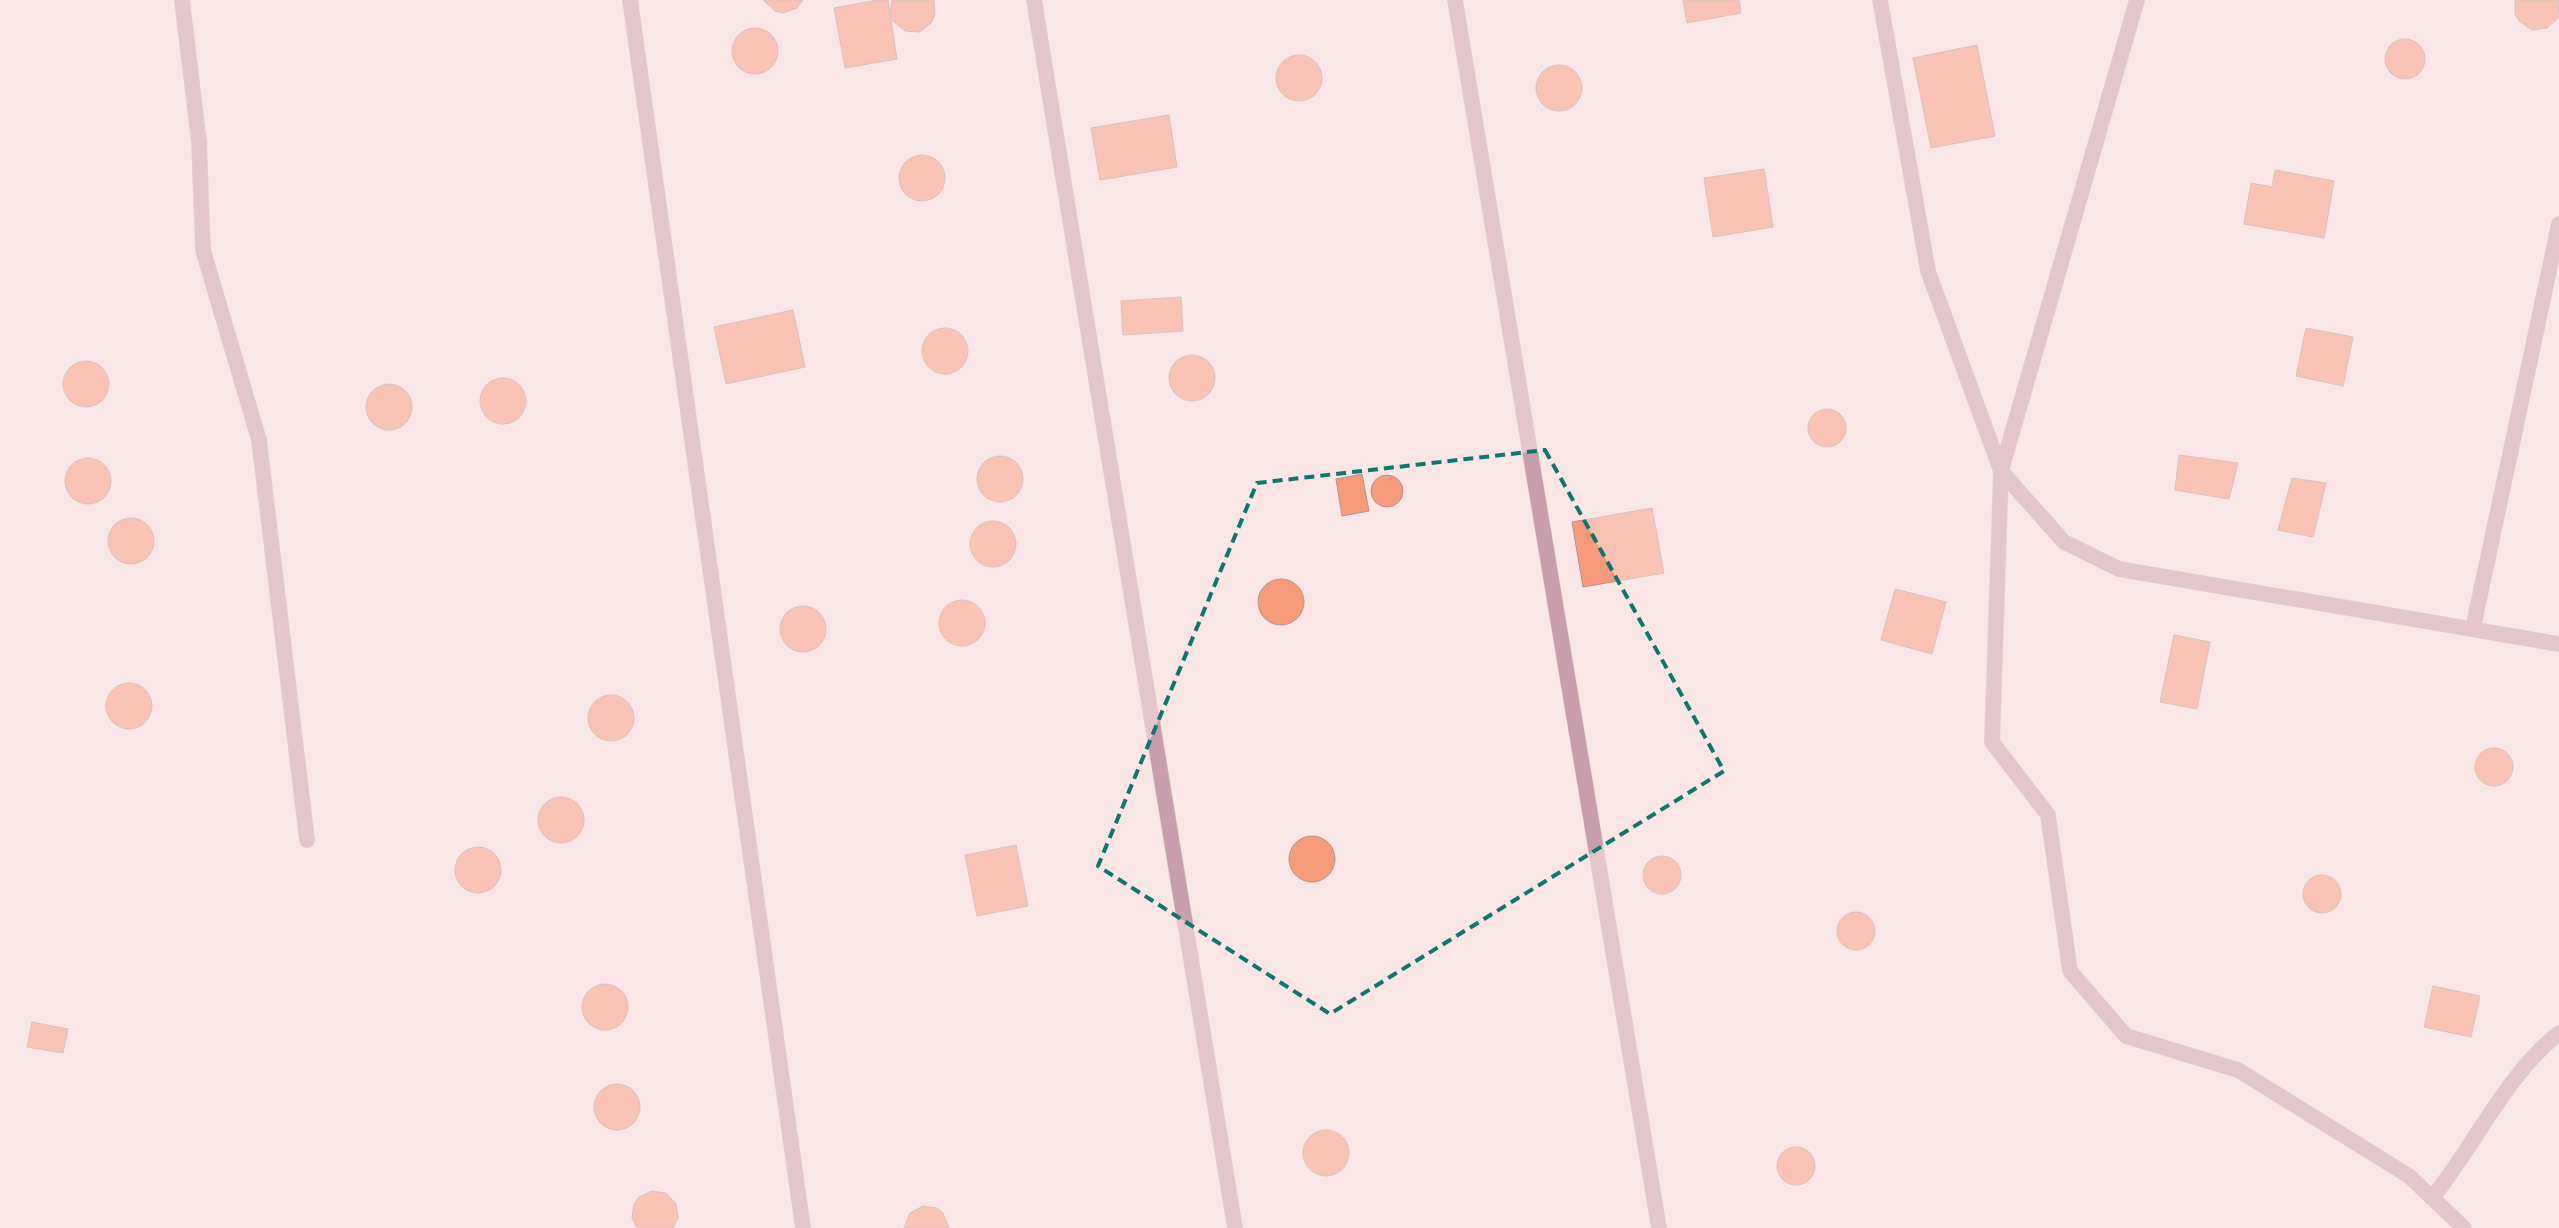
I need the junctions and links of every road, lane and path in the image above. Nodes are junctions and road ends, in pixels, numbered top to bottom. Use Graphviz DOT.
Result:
graph roads {
  1 [pos="182,0"];
  2 [pos="630,0"];
  3 [pos="1034,0"];
  4 [pos="1455,0"];
  5 [pos="1880,0"];
  6 [pos="2137,0"];
  7 [pos="2559,224"];
  8 [pos="2001,471"];
  9 [pos="2473,628"];
  10 [pos="2559,644"];
  11 [pos="307,840"];
  12 [pos="2559,1032"];
  13 [pos="2432,1198"];
  14 [pos="803,1228"];
  15 [pos="1235,1228"];
  16 [pos="1658,1228"];
  17 [pos="2464,1228"];
  1 -- 11 [label="street"];
  2 -- 14 [label="street"];
  3 -- 15 [label="street"];
  4 -- 16 [label="street"];
  5 -- 8 [label="street"];
  6 -- 8 [label="street"];
  7 -- 9 [label="street"];
  8 -- 9 [label="street"];
  8 -- 13 [label="street"];
  9 -- 10 [label="street"];
  12 -- 13 [label="street"];
  13 -- 17 [label="street"];
}
